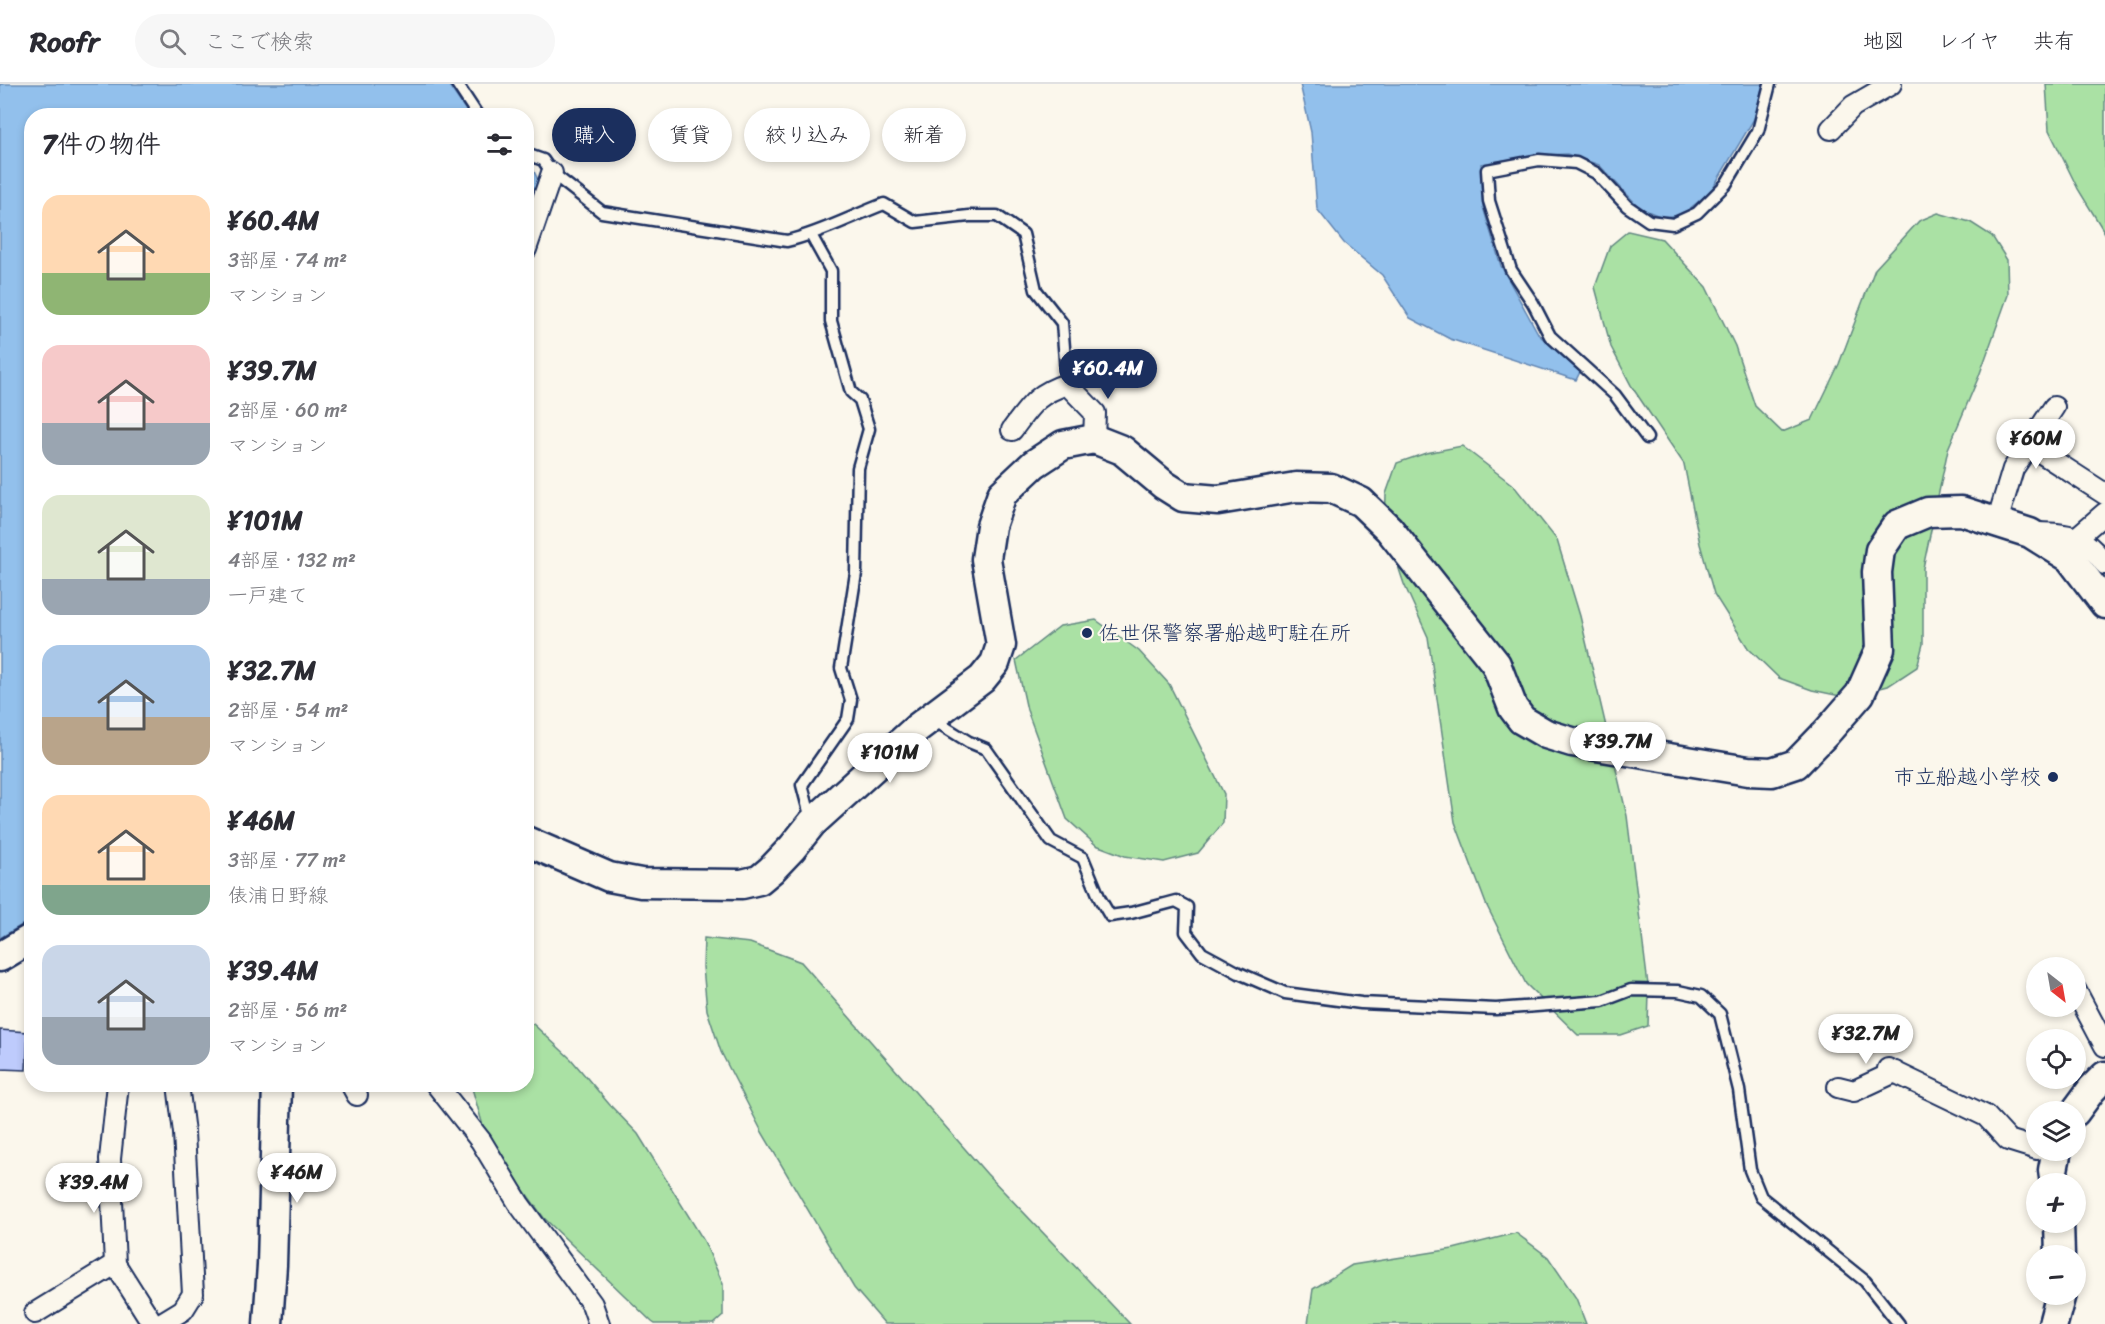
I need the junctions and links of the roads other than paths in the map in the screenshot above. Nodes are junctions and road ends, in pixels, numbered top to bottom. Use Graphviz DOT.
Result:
graph roads {
  1 [pos="457,84"];
  2 [pos="1770,84"];
  3 [pos="1891,84"];
  4 [pos="473,108"];
  5 [pos="1830,129"];
  6 [pos="534,157"];
  7 [pos="552,173"];
  8 [pos="534,226"];
  9 [pos="811,235"];
  10 [pos="1066,384"];
  11 [pos="2054,407"];
  12 [pos="1012,430"];
  13 [pos="1647,438"];
  14 [pos="1094,439"];
  15 [pos="2029,445"];
  16 [pos="2105,494"];
  17 [pos="2105,513"];
  18 [pos="1997,522"];
  19 [pos="2030,533"];
  20 [pos="2076,538"];
  21 [pos="2105,564"];
  22 [pos="2105,604"];
  23 [pos="932,718"];
  24 [pos="812,823"];
  25 [pos="534,844"];
  26 [pos="24,943"];
  27 [pos="0,957"];
  28 [pos="2086,1010"];
  29 [pos="2105,1046"];
  30 [pos="2105,1076"];
  31 [pos="1838,1087"];
  32 [pos="117,1092"];
  33 [pos="179,1092"];
  34 [pos="278,1092"];
  35 [pos="442,1092"];
  36 [pos="2083,1101"];
  37 [pos="2026,1145"];
  38 [pos="115,1264"];
  39 [pos="2058,1305"];
  40 [pos="35,1313"];
  41 [pos="153,1324"];
  42 [pos="159,1324"];
  43 [pos="268,1324"];
  44 [pos="599,1324"];
  45 [pos="1899,1324"];
  46 [pos="2053,1324"];
  1 -- 4 [label="lane"];
  2 -- 13 [label="lane"];
  3 -- 5 [label="street"];
  6 -- 7 [label="lane"];
  7 -- 8 [label="street"];
  7 -- 9 [label="lane"];
  9 -- 10 [label="lane"];
  9 -- 24 [label="lane"];
  10 -- 12 [label="street"];
  10 -- 14 [label="street"];
  11 -- 15 [label="street"];
  14 -- 18 [label="street"];
  14 -- 23 [label="street"];
  15 -- 16 [label="street"];
  15 -- 18 [label="street"];
  17 -- 20 [label="street"];
  18 -- 19 [label="street"];
  19 -- 20 [label="street"];
  19 -- 22 [label="street"];
  20 -- 21 [label="street"];
  23 -- 24 [label="street"];
  23 -- 45 [label="lane"];
  24 -- 25 [label="street"];
  26 -- 27 [label="street"];
  28 -- 29 [label="street"];
  30 -- 36 [label="street"];
  31 -- 37 [label="street"];
  32 -- 38 [label="street"];
  33 -- 42 [label="street"];
  34 -- 43 [label="street"];
  35 -- 44 [label="street"];
  38 -- 40 [label="street"];
  38 -- 41 [label="street"];
  39 -- 46 [label="street"];
}
